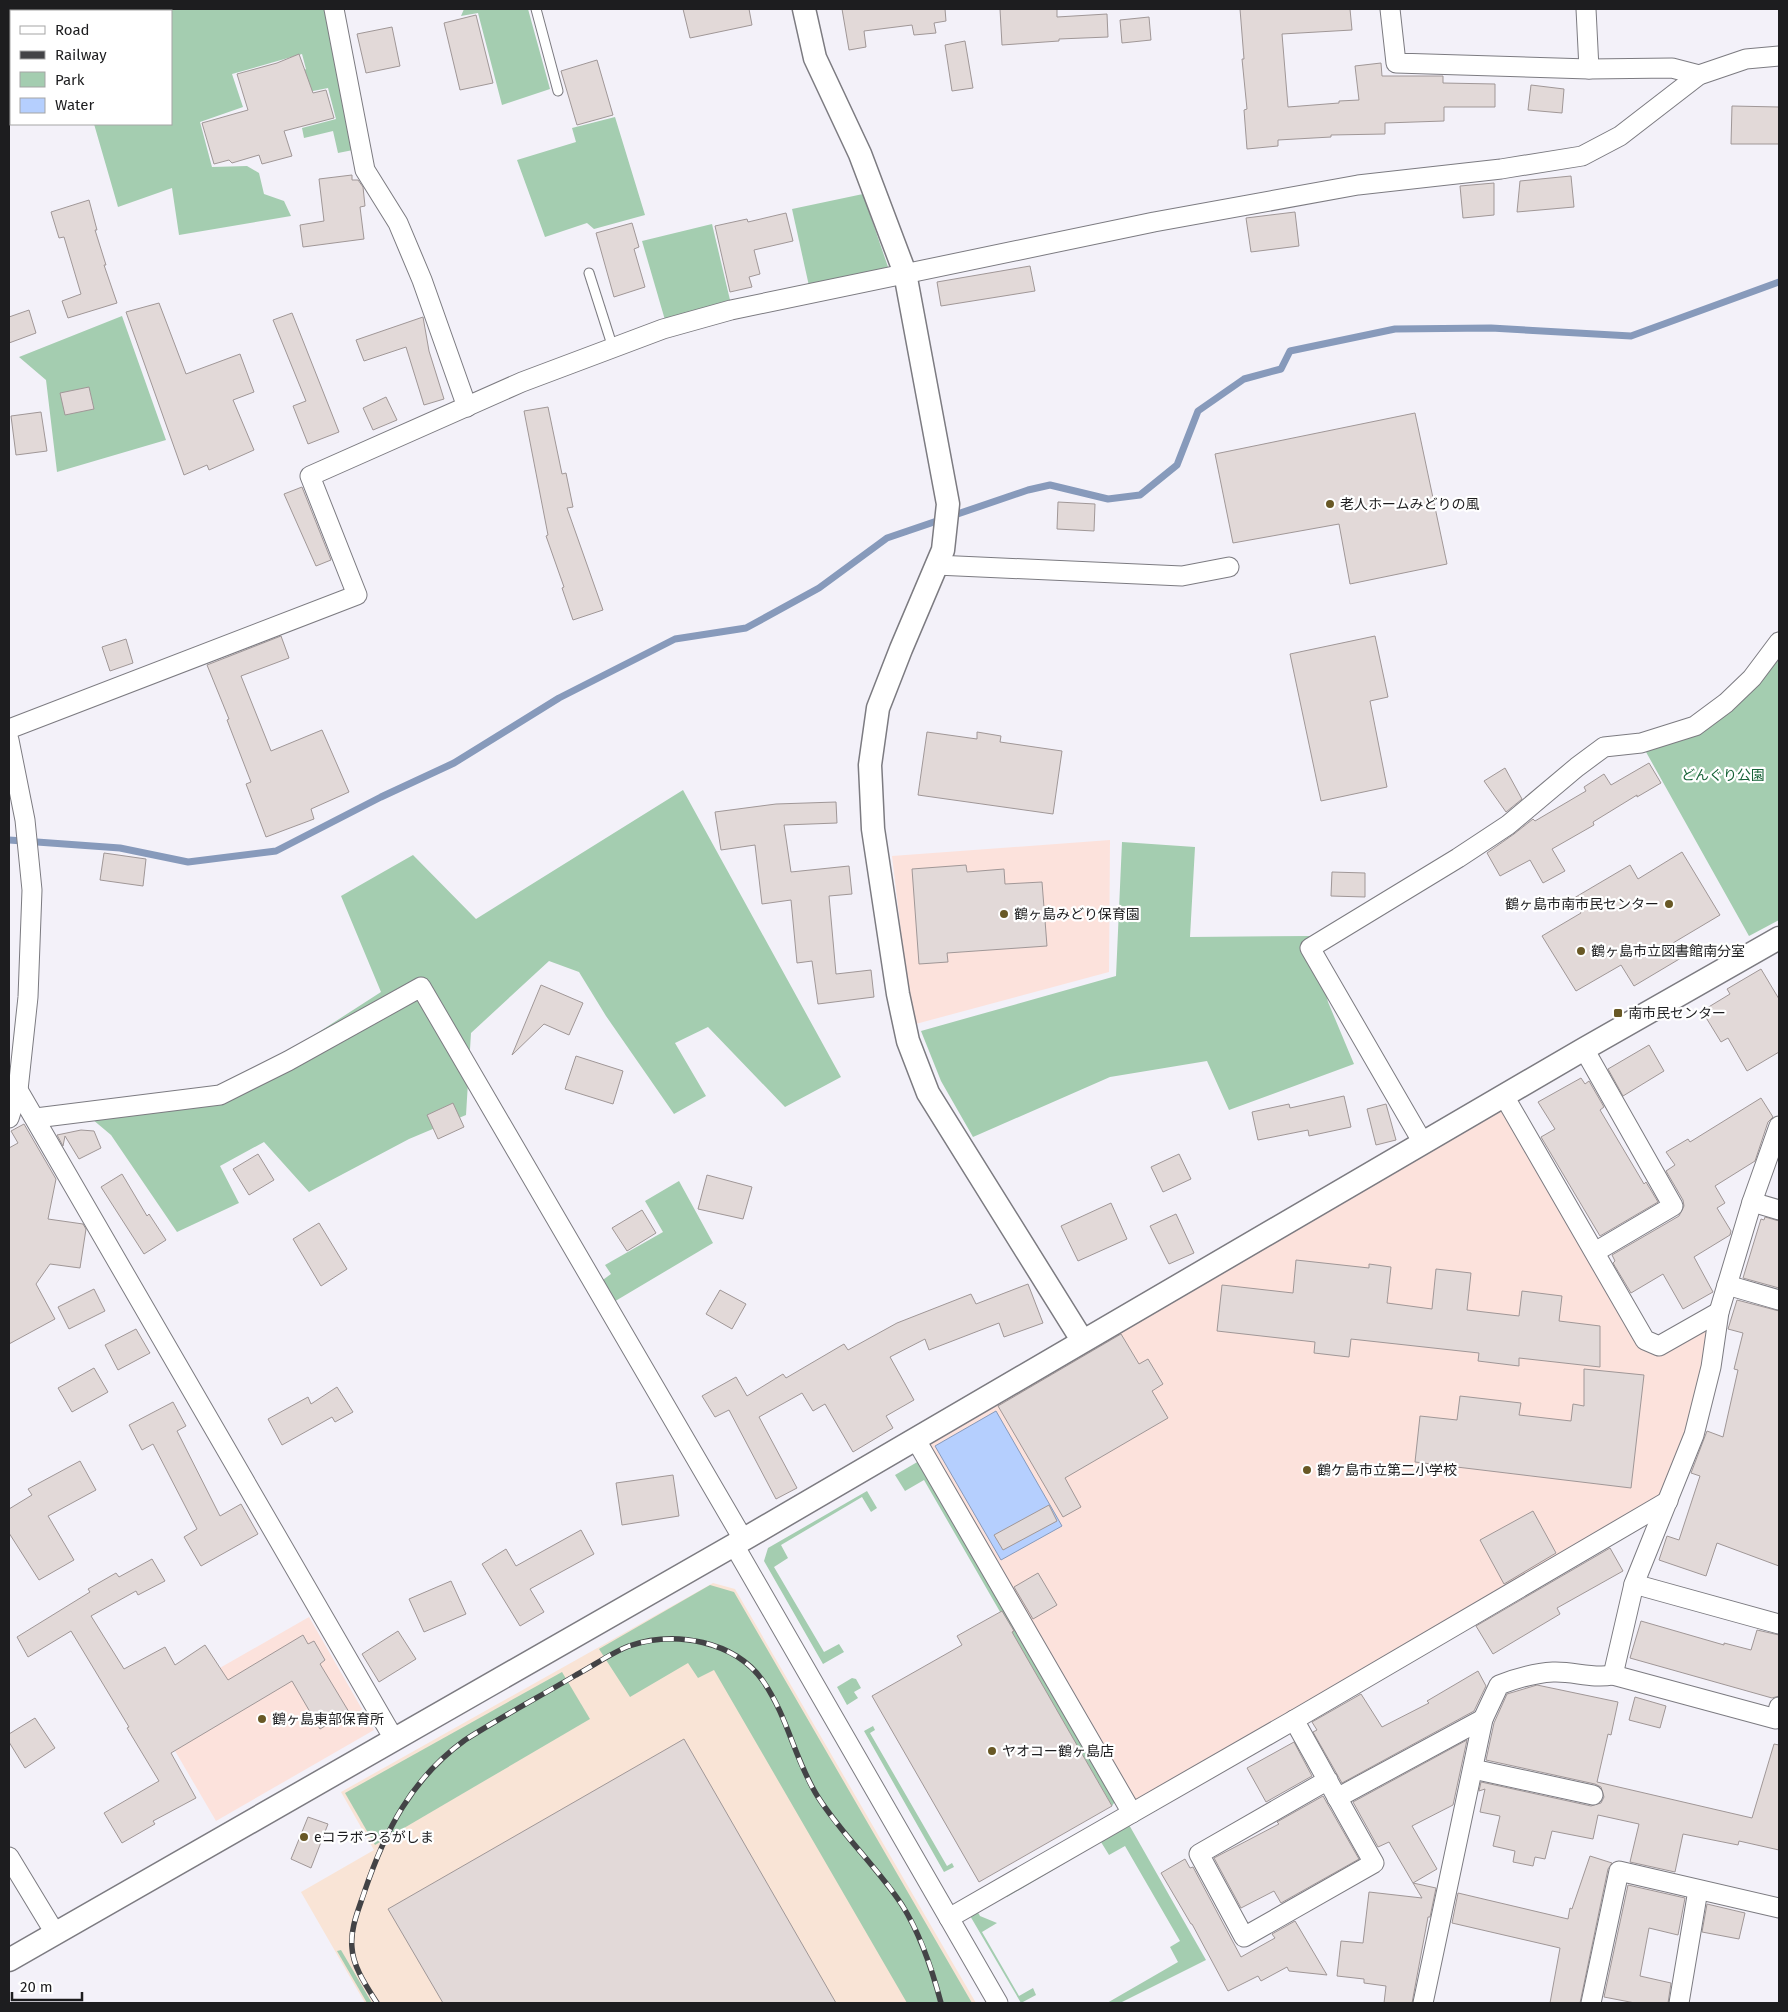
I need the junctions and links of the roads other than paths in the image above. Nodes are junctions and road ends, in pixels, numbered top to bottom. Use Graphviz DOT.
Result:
graph roads {
  1 [pos="334,9"];
  2 [pos="536,9"];
  3 [pos="804,9"];
  4 [pos="1390,9"];
  5 [pos="1586,9"];
  6 [pos="1779,56"];
  7 [pos="1590,69"];
  8 [pos="1700,75"];
  9 [pos="558,92"];
  10 [pos="588,273"];
  11 [pos="905,273"];
  12 [pos="613,348"];
  13 [pos="467,407"];
  14 [pos="936,566"];
  15 [pos="1230,567"];
  16 [pos="1779,642"];
  17 [pos="9,728"];
  18 [pos="9,740"];
  19 [pos="1779,938"];
  20 [pos="1584,1048"];
  21 [pos="18,1090"];
  22 [pos="1504,1096"];
  23 [pos="9,1118"];
  24 [pos="36,1118"];
  25 [pos="1779,1126"];
  26 [pos="1423,1143"];
  27 [pos="1752,1202"];
  28 [pos="1779,1210"];
  29 [pos="1595,1252"];
  30 [pos="1727,1285"];
  31 [pos="1779,1300"];
  32 [pos="1719,1312"];
  33 [pos="1082,1340"];
  34 [pos="916,1440"];
  35 [pos="1668,1501"];
  36 [pos="738,1542"];
  37 [pos="1634,1584"];
  38 [pos="1779,1624"];
  39 [pos="1613,1675"];
  40 [pos="1779,1707"];
  41 [pos="1484,1719"];
  42 [pos="1294,1720"];
  43 [pos="394,1739"];
  44 [pos="1473,1769"];
  45 [pos="1328,1780"];
  46 [pos="1594,1795"];
  47 [pos="1338,1798"];
  48 [pos="1132,1813"];
  49 [pos="9,1857"];
  50 [pos="1698,1890"];
  51 [pos="1779,1908"];
  52 [pos="949,1918"];
  53 [pos="55,1933"];
  54 [pos="9,1960"];
  55 [pos="998,2003"];
  56 [pos="1423,2003"];
  57 [pos="1591,2003"];
  58 [pos="1679,2003"];
  1 -- 13 [label="street"];
  2 -- 9 [label="lane"];
  3 -- 11 [label="street"];
  4 -- 7 [label="street"];
  5 -- 7 [label="street"];
  6 -- 8 [label="street"];
  7 -- 8 [label="street"];
  8 -- 11 [label="street"];
  10 -- 12 [label="lane"];
  11 -- 12 [label="street"];
  11 -- 14 [label="street"];
  12 -- 13 [label="street"];
  13 -- 17 [label="street"];
  14 -- 15 [label="street"];
  14 -- 33 [label="street"];
  16 -- 26 [label="street"];
  18 -- 21 [label="street"];
  19 -- 20 [label="street"];
  20 -- 22 [label="street"];
  20 -- 29 [label="street"];
  21 -- 23 [label="street"];
  21 -- 24 [label="street"];
  22 -- 26 [label="street"];
  22 -- 29 [label="street"];
  24 -- 36 [label="street"];
  24 -- 43 [label="street"];
  25 -- 27 [label="street"];
  26 -- 33 [label="street"];
  27 -- 28 [label="street"];
  27 -- 30 [label="street"];
  29 -- 32 [label="street"];
  30 -- 31 [label="street"];
  30 -- 32 [label="street"];
  32 -- 35 [label="street"];
  33 -- 34 [label="street"];
  34 -- 36 [label="street"];
  34 -- 48 [label="street"];
  35 -- 37 [label="street"];
  35 -- 42 [label="street"];
  36 -- 43 [label="street"];
  36 -- 52 [label="street"];
  37 -- 38 [label="street"];
  37 -- 39 [label="street"];
  39 -- 40 [label="street"];
  39 -- 41 [label="street"];
  41 -- 44 [label="street"];
  41 -- 47 [label="street"];
  42 -- 45 [label="street"];
  42 -- 48 [label="street"];
  43 -- 53 [label="street"];
  44 -- 46 [label="street"];
  44 -- 56 [label="street"];
  45 -- 47 [label="street"];
  45 -- 47 [label="street"];
  48 -- 52 [label="street"];
  49 -- 53 [label="street"];
  50 -- 51 [label="street"];
  50 -- 57 [label="street"];
  50 -- 58 [label="street"];
  52 -- 55 [label="street"];
  53 -- 54 [label="street"];
}
